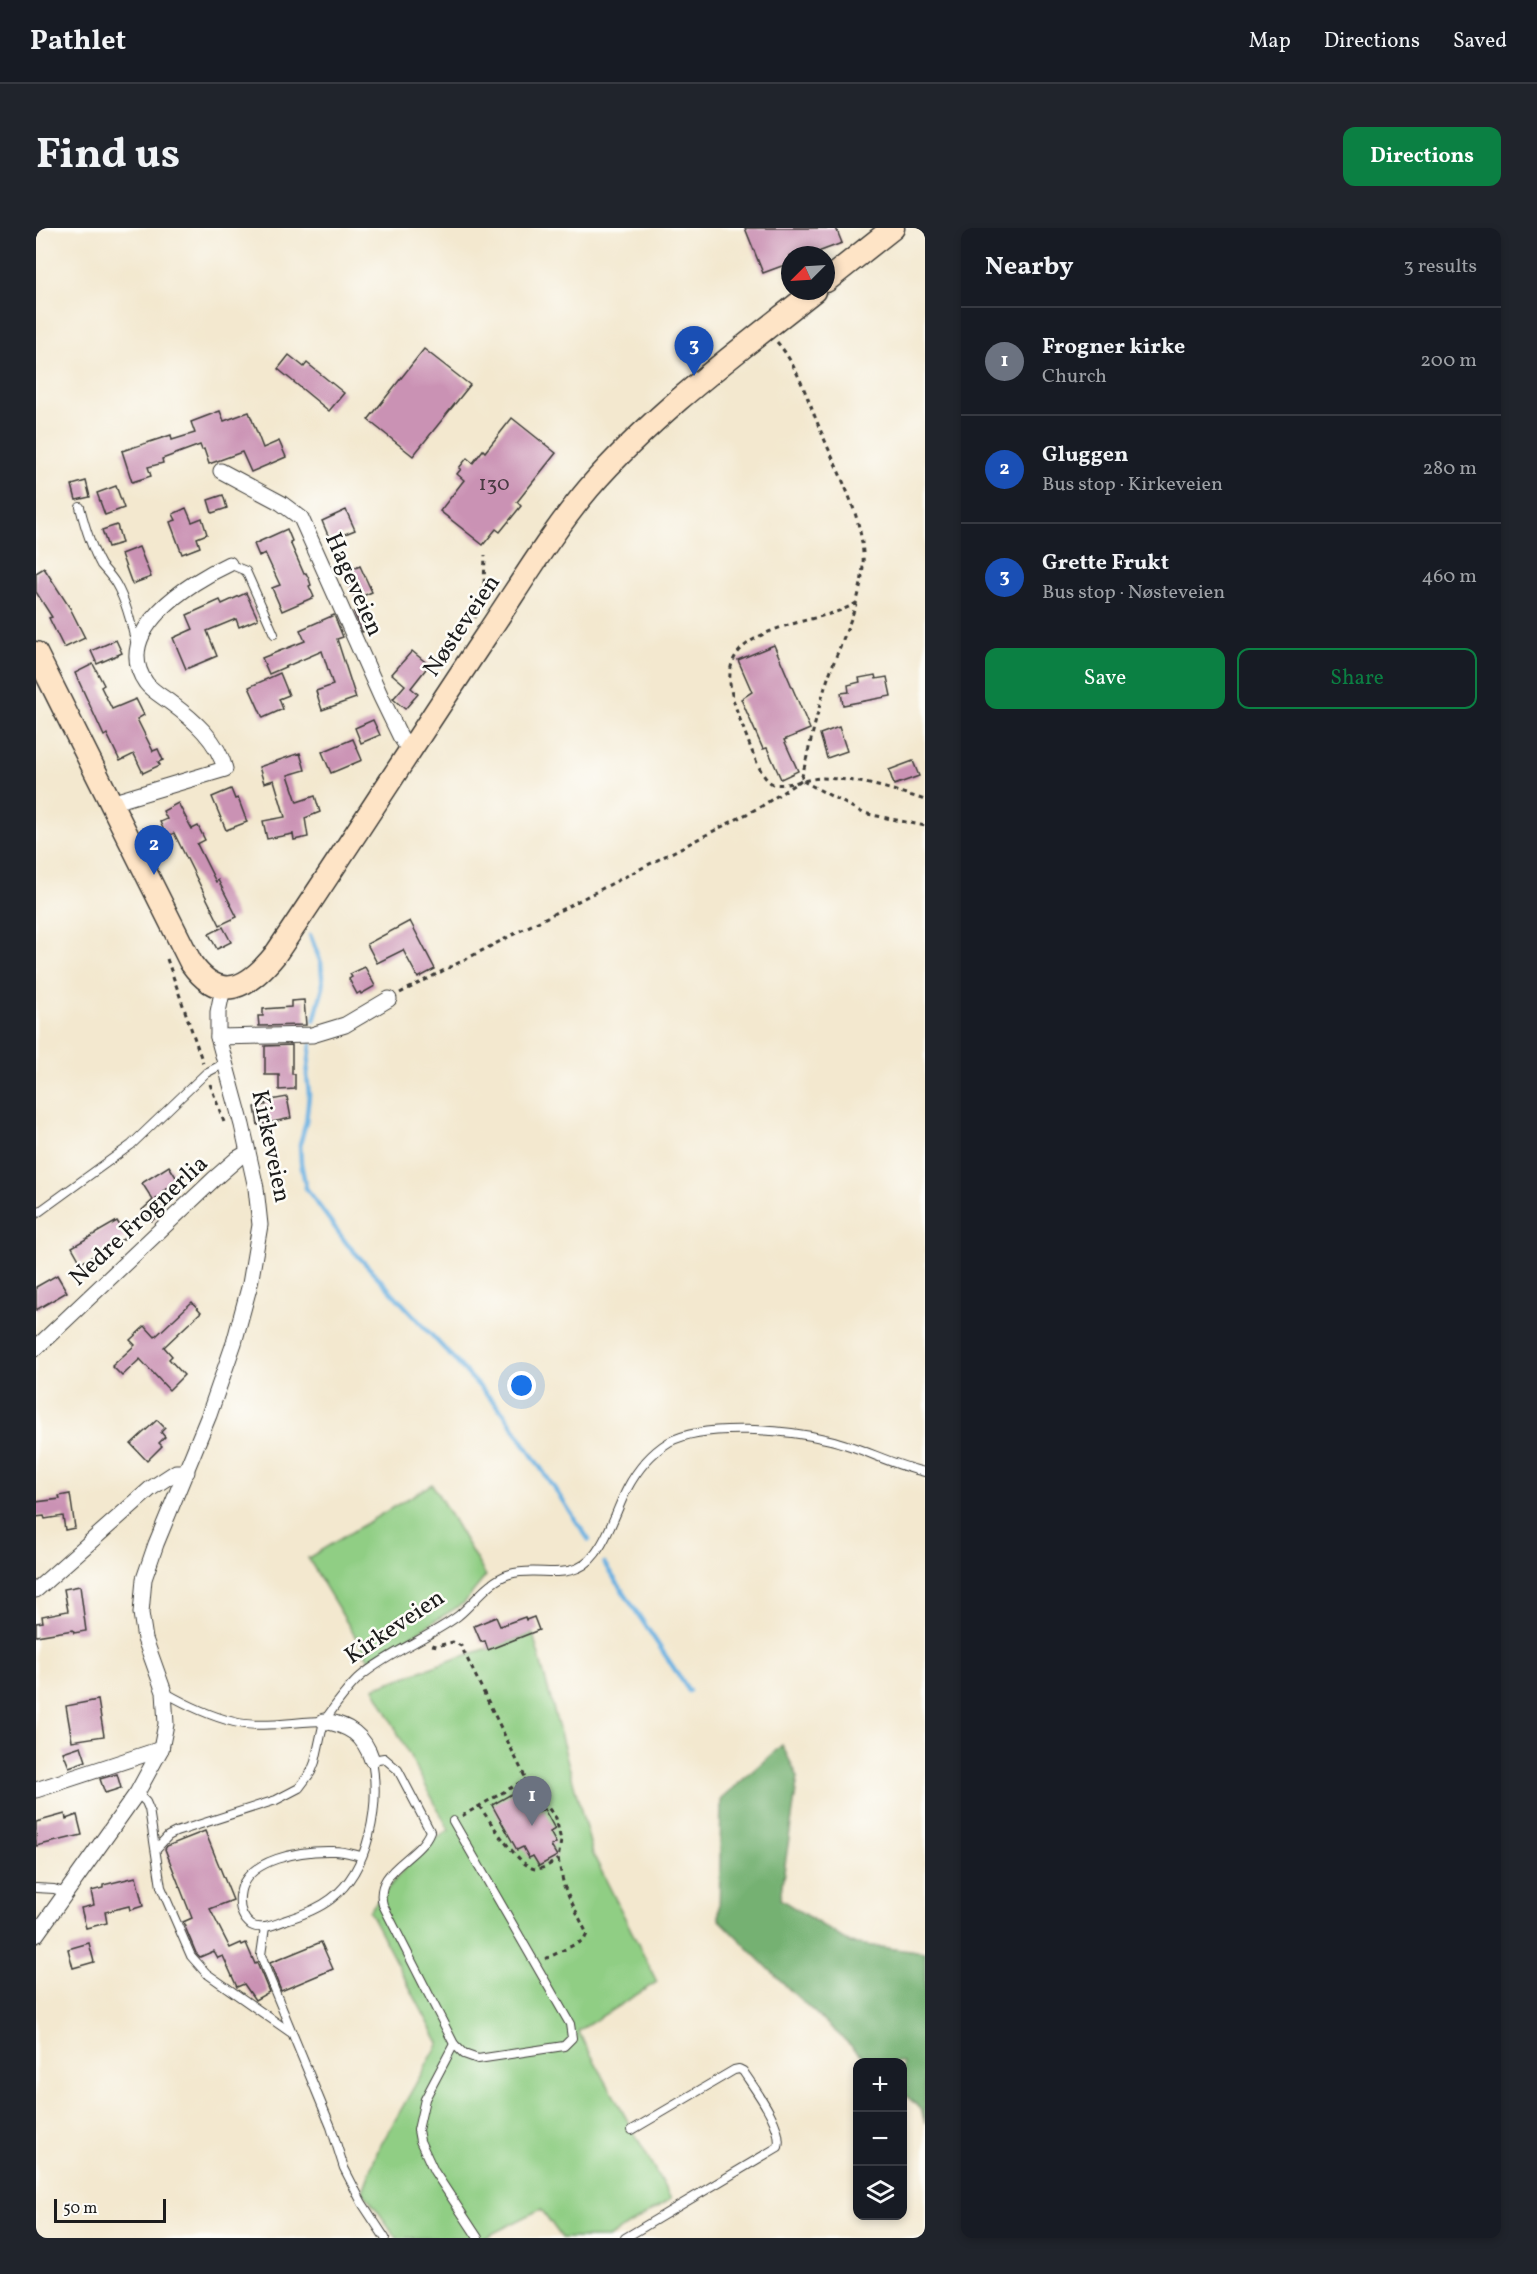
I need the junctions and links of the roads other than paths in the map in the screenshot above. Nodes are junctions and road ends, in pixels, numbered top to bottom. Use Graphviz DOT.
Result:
graph roads {
  1 [pos="893,228"];
  2 [pos="835,274"];
  3 [pos="803,300"];
  4 [pos="221,471"];
  5 [pos="80,507"];
  6 [pos="229,564"];
  7 [pos="274,634"];
  8 [pos="137,651"];
  9 [pos="36,654"];
  10 [pos="410,751"];
  11 [pos="111,803"];
  12 [pos="232,986"];
  13 [pos="389,999"];
  14 [pos="218,1037"];
  15 [pos="225,1063"];
  16 [pos="247,1153"];
  17 [pos="36,1214"];
  18 [pos="36,1348"];
  19 [pos="187,1472"];
  20 [pos="925,1472"];
  21 [pos="36,1590"];
  22 [pos="164,1692"];
  23 [pos="324,1721"];
  24 [pos="161,1749"];
  25 [pos="372,1760"];
  26 [pos="36,1790"];
  27 [pos="137,1793"];
  28 [pos="453,1821"];
  29 [pos="156,1849"];
  30 [pos="361,1856"];
  31 [pos="36,1888"];
  32 [pos="67,1893"];
  33 [pos="265,1927"];
  34 [pos="36,1935"];
  35 [pos="292,2033"];
  36 [pos="454,2044"];
  37 [pos="632,2130"];
  38 [pos="385,2238"];
  39 [pos="478,2238"];
  40 [pos="625,2238"];
  1 -- 2 [label="main road"];
  3 -- 10 [label="main road, Nøsteveien"];
  4 -- 10 [label="street, Hageveien"];
  5 -- 8 [label="lane"];
  6 -- 7 [label="lane"];
  6 -- 8 [label="street"];
  8 -- 11 [label="street"];
  9 -- 11 [label="main road"];
  10 -- 12 [label="main road, Nøsteveien"];
  11 -- 12 [label="main road"];
  12 -- 14 [label="street, Kirkeveien"];
  13 -- 14 [label="street"];
  14 -- 15 [label="street, Kirkeveien"];
  15 -- 16 [label="street, Kirkeveien"];
  15 -- 17 [label="lane"];
  16 -- 18 [label="street, Nedre Frognerlia"];
  16 -- 19 [label="street, Kirkeveien"];
  19 -- 21 [label="street"];
  19 -- 22 [label="street, Kirkeveien"];
  20 -- 23 [label="lane, Kirkeveien"];
  22 -- 23 [label="lane"];
  22 -- 24 [label="street, Kirkeveien"];
  23 -- 25 [label="street"];
  23 -- 29 [label="lane"];
  24 -- 26 [label="street"];
  24 -- 27 [label="street, Kirkeveien"];
  25 -- 30 [label="lane"];
  25 -- 36 [label="lane"];
  27 -- 29 [label="lane"];
  27 -- 32 [label="street, Kirkeveien"];
  28 -- 36 [label="lane"];
  29 -- 35 [label="lane"];
  30 -- 33 [label="lane"];
  30 -- 33 [label="lane"];
  31 -- 32 [label="lane"];
  32 -- 34 [label="street, Kirkeveien"];
  33 -- 35 [label="lane"];
  35 -- 38 [label="lane"];
  36 -- 39 [label="lane"];
  37 -- 40 [label="lane"];
}
